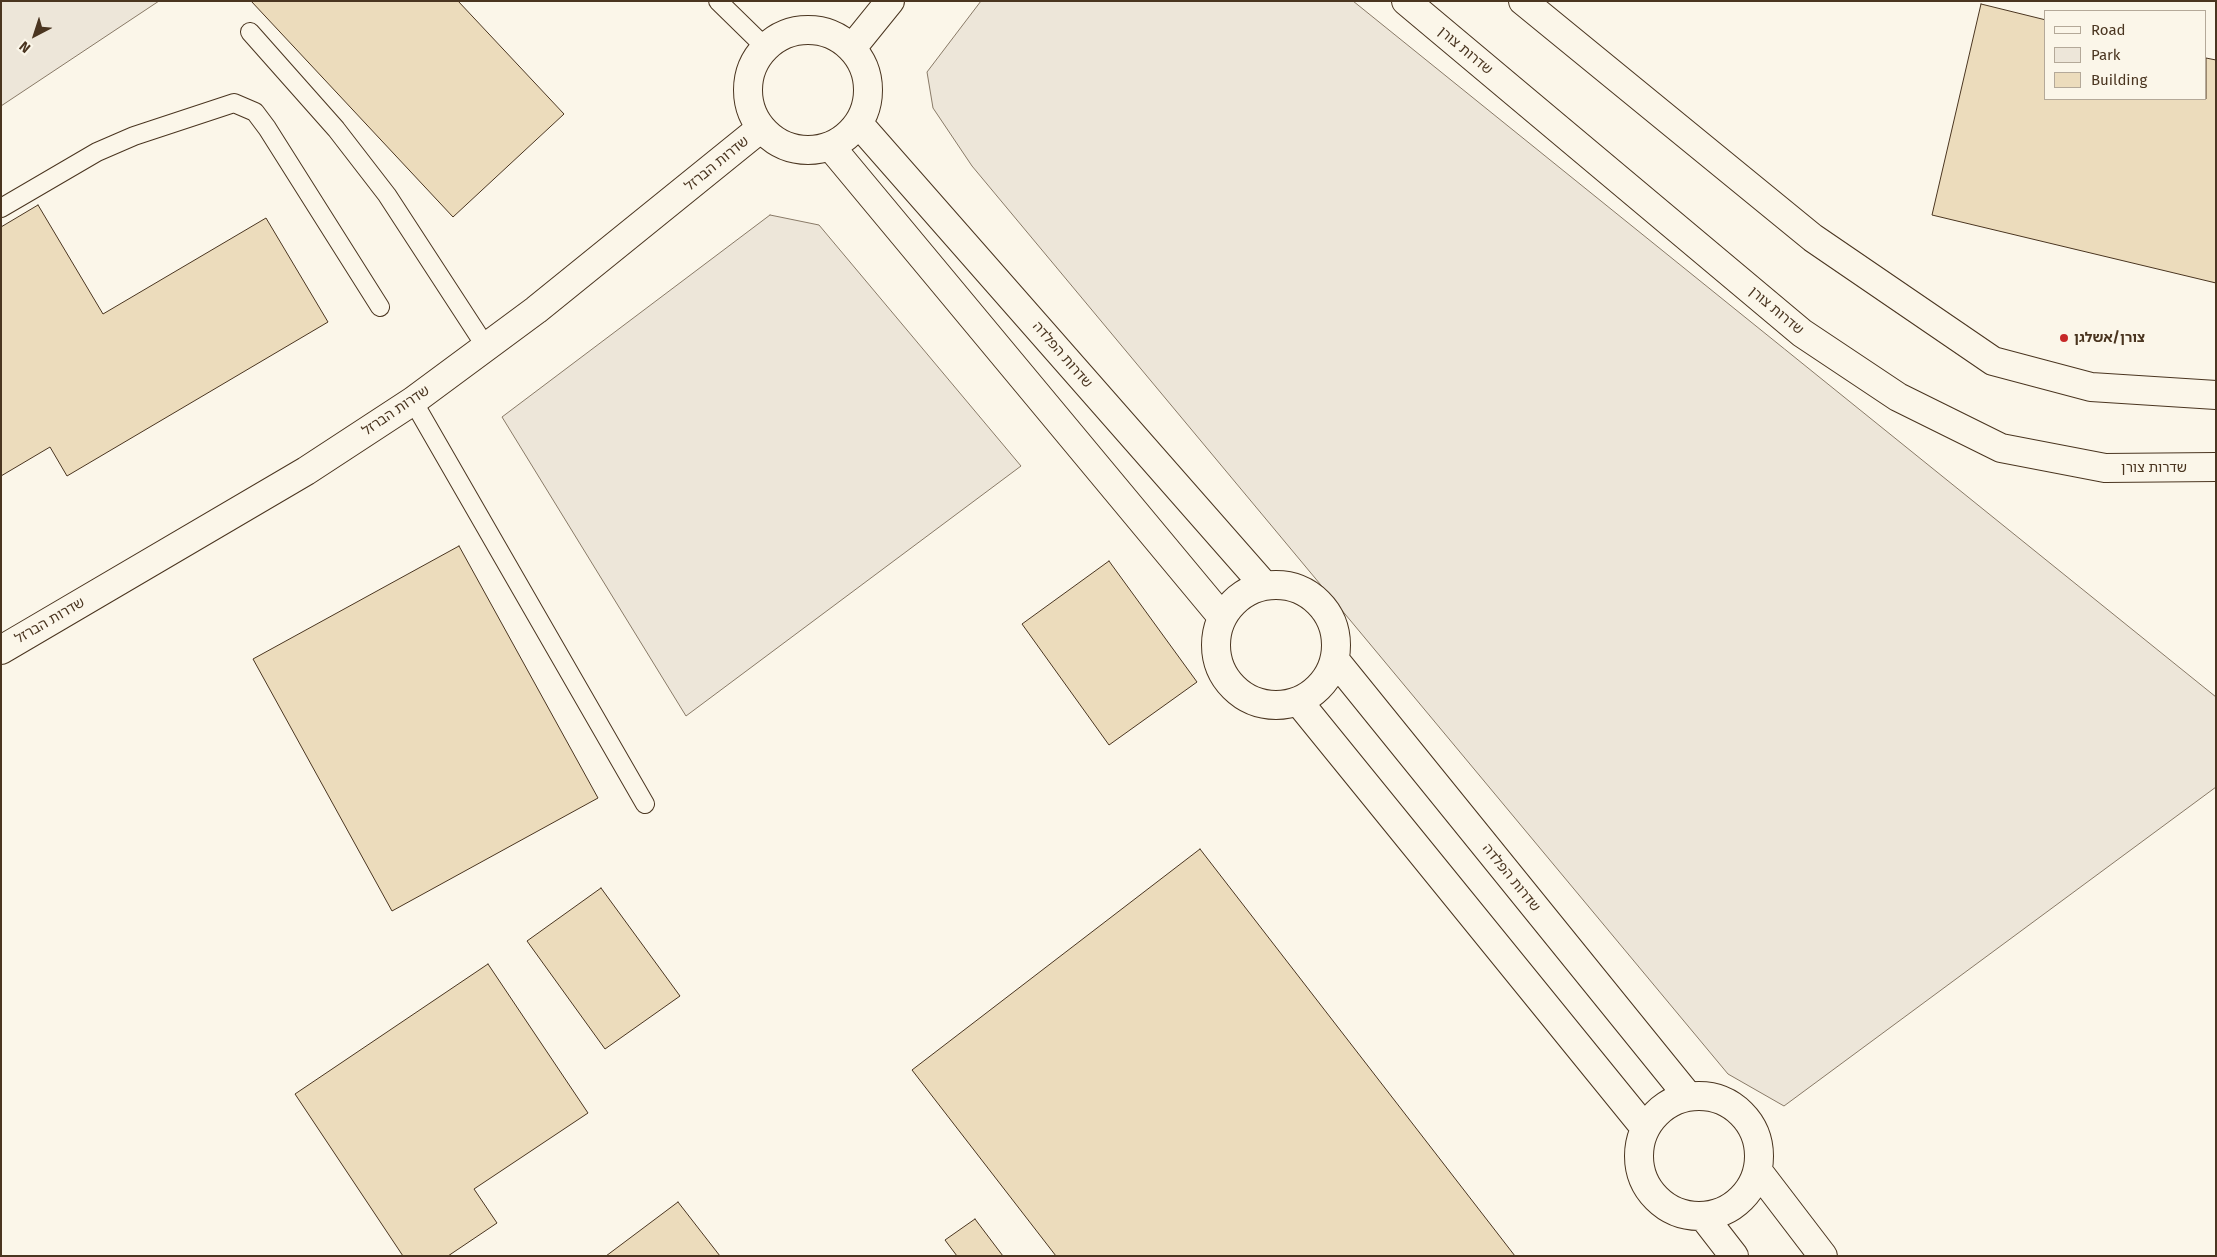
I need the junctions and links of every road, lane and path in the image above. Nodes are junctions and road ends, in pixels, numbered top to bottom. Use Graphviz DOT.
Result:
graph roads {
  1 [pos="718,1"];
  2 [pos="890,1"];
  3 [pos="1406,1"];
  4 [pos="1523,1"];
  5 [pos="250,32"];
  6 [pos="765,47"];
  7 [pos="852,48"];
  8 [pos="859,124"];
  9 [pos="761,128"];
  10 [pos="831,147"];
  11 [pos="1,208"];
  12 [pos="380,307"];
  13 [pos="486,347"];
  14 [pos="2216,395"];
  15 [pos="412,400"];
  16 [pos="2216,467"];
  17 [pos="1264,586"];
  18 [pos="1222,617"];
  19 [pos="1,650"];
  20 [pos="1335,660"];
  21 [pos="1298,701"];
  22 [pos="646,804"];
  23 [pos="1688,1096"];
  24 [pos="1645,1128"];
  25 [pos="1758,1171"];
  26 [pos="1704,1216"];
  27 [pos="1734,1256"];
  28 [pos="1823,1256"];
  1 -- 6 [label="lane"];
  2 -- 7 [label="street"];
  3 -- 16 [label="street, שדרות צורן"];
  4 -- 14 [label="street"];
  5 -- 13 [label="lane"];
  6 -- 7 [label="street"];
  6 -- 9 [label="street"];
  7 -- 8 [label="street"];
  8 -- 10 [label="street"];
  8 -- 17 [label="street, שדרות הפלדה"];
  9 -- 10 [label="street"];
  9 -- 13 [label="street, שדרות הברזל"];
  10 -- 18 [label="street"];
  11 -- 12 [label="lane"];
  13 -- 15 [label="street, שדרות הברזל"];
  15 -- 19 [label="street, שדרות הברזל"];
  15 -- 22 [label="lane"];
  17 -- 18 [label="street"];
  17 -- 20 [label="street"];
  18 -- 21 [label="street"];
  20 -- 21 [label="street"];
  20 -- 23 [label="street, שדרות הפלדה"];
  21 -- 24 [label="street"];
  23 -- 24 [label="street"];
  23 -- 25 [label="street"];
  24 -- 26 [label="street"];
  25 -- 26 [label="street"];
  25 -- 28 [label="street"];
  26 -- 27 [label="street"];
}
